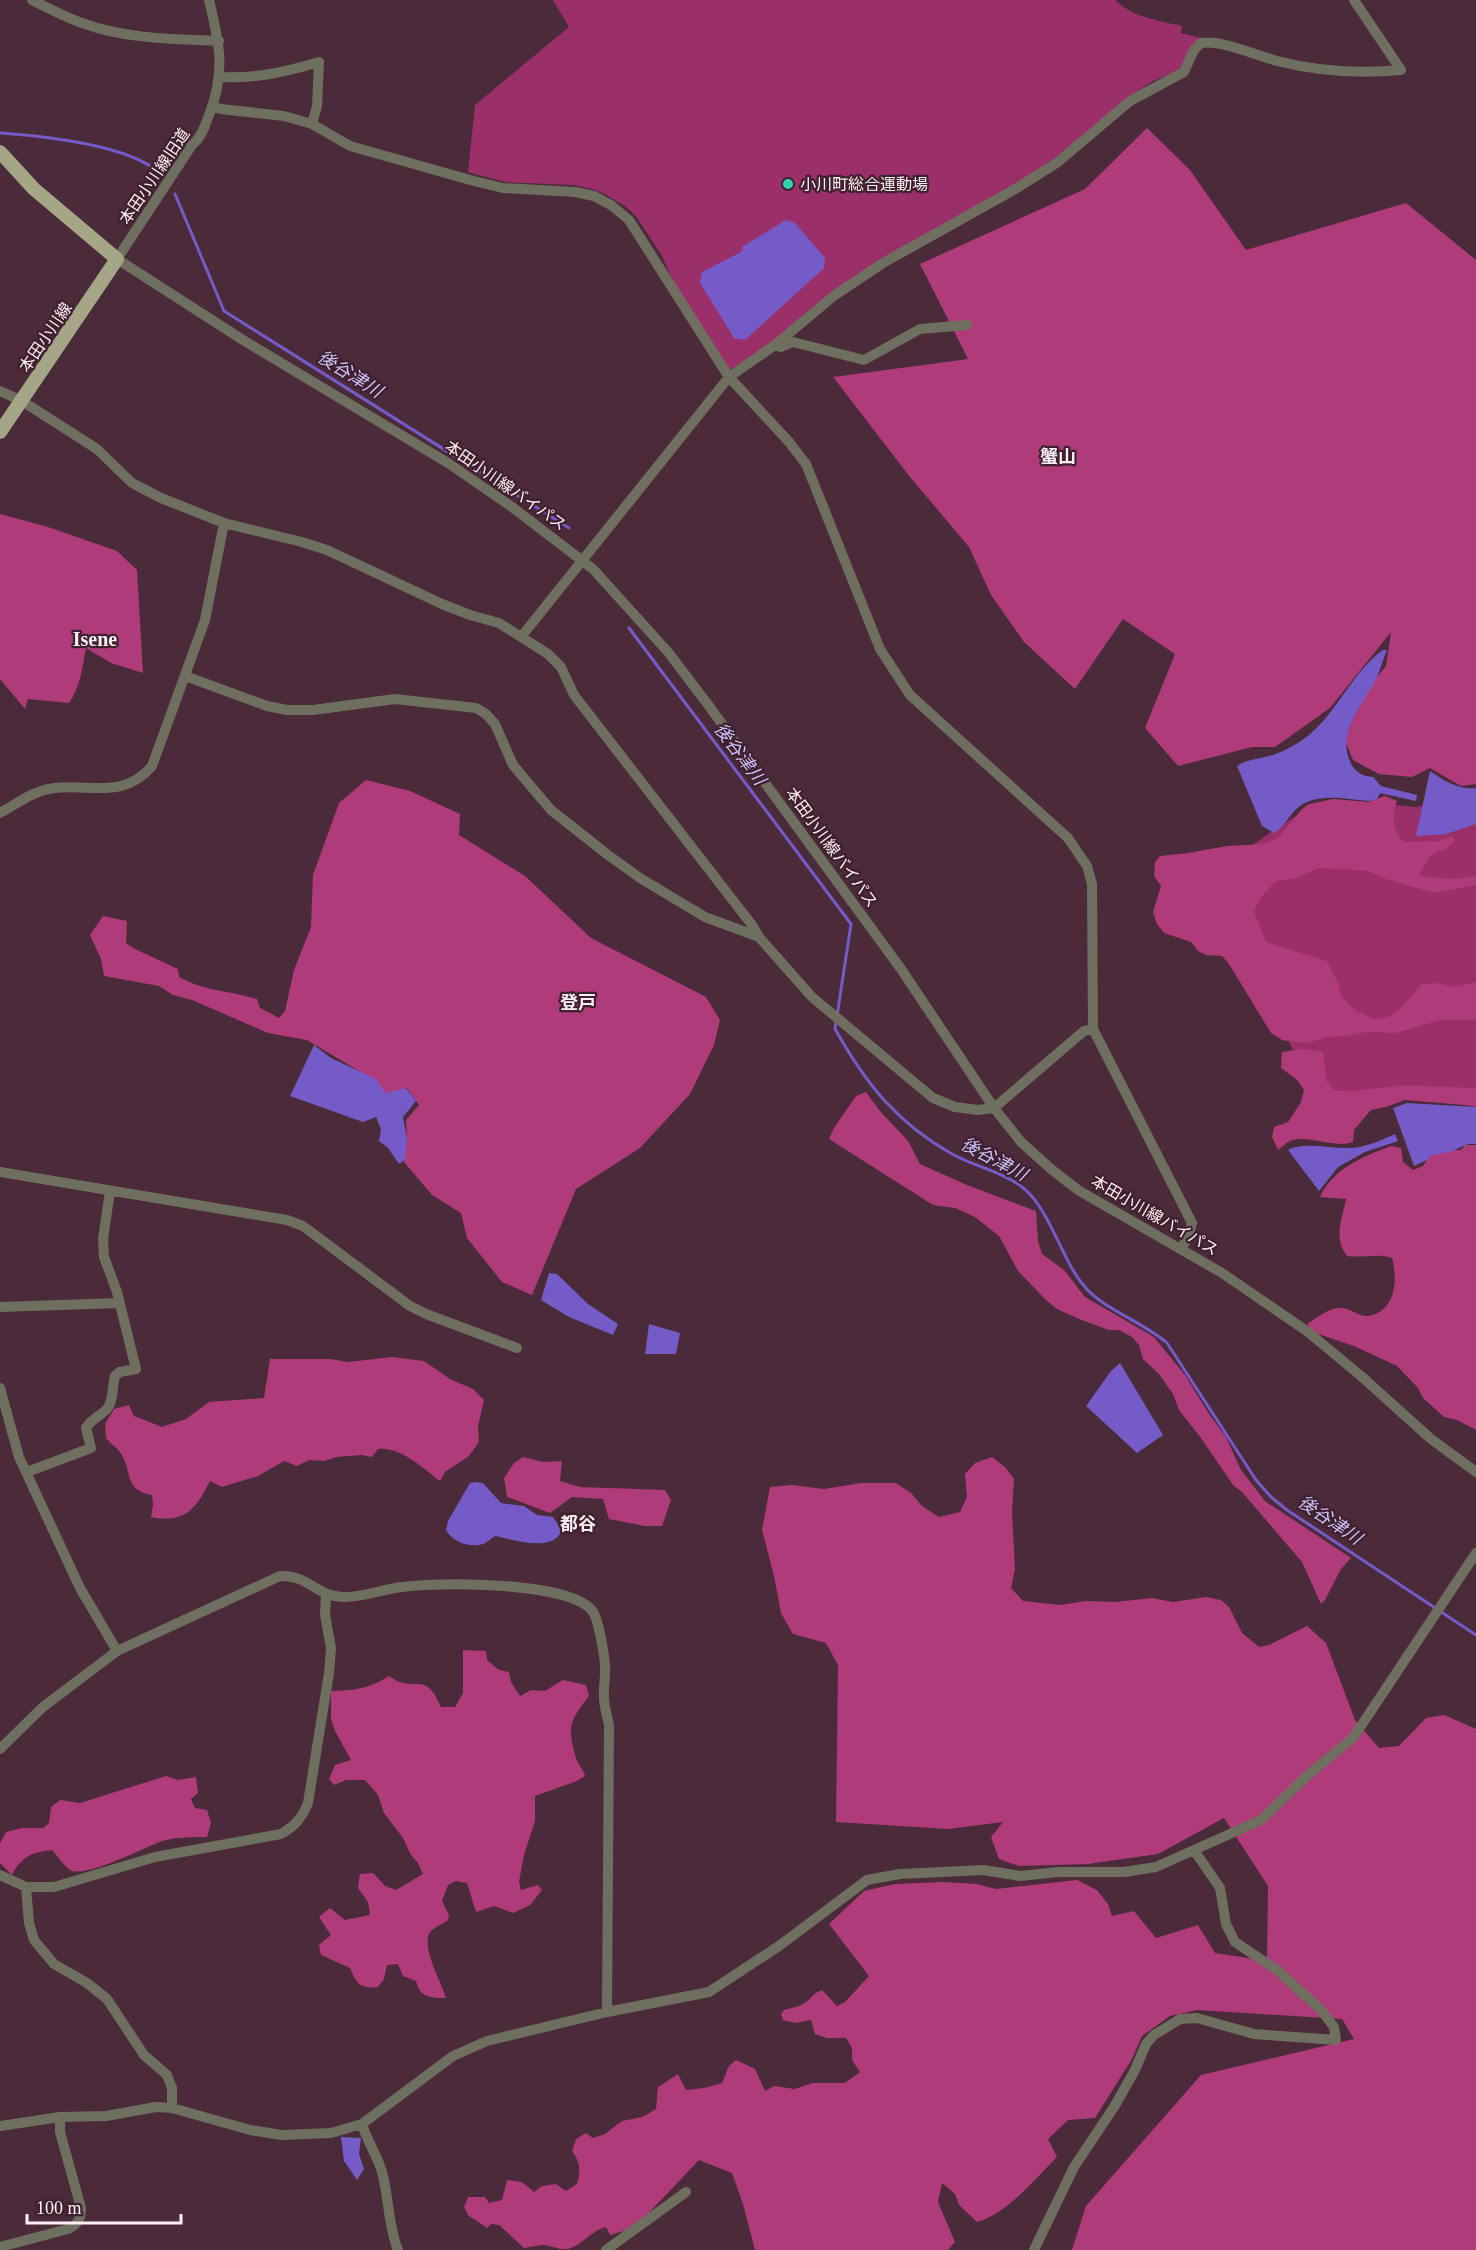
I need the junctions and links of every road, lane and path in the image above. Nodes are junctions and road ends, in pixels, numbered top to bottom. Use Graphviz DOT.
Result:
graph roads {
  1 [pos="32,0"];
  2 [pos="209,0"];
  3 [pos="1354,0"];
  4 [pos="219,41"];
  5 [pos="219,77"];
  6 [pos="213,106"];
  7 [pos="312,124"];
  8 [pos="0,152"];
  9 [pos="117,260"];
  10 [pos="967,325"];
  11 [pos="775,345"];
  12 [pos="729,378"];
  13 [pos="0,391"];
  14 [pos="22,400"];
  15 [pos="0,432"];
  16 [pos="224,523"];
  17 [pos="582,560"];
  18 [pos="521,637"];
  19 [pos="185,676"];
  20 [pos="0,813"];
  21 [pos="759,937"];
  22 [pos="1093,1029"];
  23 [pos="994,1108"];
  24 [pos="0,1172"];
  25 [pos="110,1191"];
  26 [pos="1181,1249"];
  27 [pos="120,1303"];
  28 [pos="0,1307"];
  29 [pos="516,1348"];
  30 [pos="0,1388"];
  31 [pos="27,1472"];
  32 [pos="1476,1472"];
  33 [pos="1476,1553"];
  34 [pos="326,1595"];
  35 [pos="117,1651"];
  36 [pos="0,1749"];
  37 [pos="1194,1850"];
  38 [pos="0,1875"];
  39 [pos="26,1887"];
  40 [pos="607,2012"];
  41 [pos="172,2108"];
  42 [pos="60,2117"];
  43 [pos="362,2124"];
  44 [pos="0,2126"];
  45 [pos="686,2192"];
  46 [pos="0,2247"];
  47 [pos="398,2250"];
  48 [pos="606,2250"];
  49 [pos="1034,2250"];
  1 -- 4 [label="street"];
  2 -- 4 [label="street, 本田小川線旧道"];
  3 -- 11 [label="street"];
  4 -- 5 [label="street, 本田小川線旧道"];
  5 -- 6 [label="street, 本田小川線旧道"];
  5 -- 7 [label="street"];
  6 -- 7 [label="street"];
  6 -- 9 [label="street, 本田小川線旧道"];
  7 -- 12 [label="street"];
  8 -- 9 [label="main road, 本田小川線バイパス"];
  9 -- 14 [label="main road, 本田小川線"];
  9 -- 17 [label="street, 本田小川線バイパス"];
  10 -- 11 [label="street"];
  11 -- 12 [label="street"];
  12 -- 17 [label="street"];
  12 -- 22 [label="street"];
  13 -- 14 [label="street"];
  14 -- 15 [label="main road, 本田小川線"];
  14 -- 16 [label="street"];
  16 -- 18 [label="street"];
  16 -- 19 [label="street"];
  17 -- 18 [label="street"];
  17 -- 23 [label="street, 本田小川線バイパス"];
  18 -- 21 [label="street"];
  19 -- 20 [label="street"];
  19 -- 21 [label="street"];
  21 -- 23 [label="street"];
  22 -- 23 [label="street"];
  22 -- 26 [label="street"];
  23 -- 26 [label="street, 本田小川線バイパス"];
  24 -- 25 [label="street"];
  25 -- 27 [label="street"];
  25 -- 29 [label="street"];
  26 -- 32 [label="street, 本田小川線バイパス"];
  27 -- 28 [label="street"];
  27 -- 31 [label="street"];
  30 -- 31 [label="street"];
  31 -- 35 [label="street"];
  33 -- 37 [label="street"];
  34 -- 35 [label="street"];
  34 -- 39 [label="street"];
  34 -- 40 [label="street"];
  35 -- 36 [label="street"];
  37 -- 40 [label="street"];
  37 -- 49 [label="street"];
  38 -- 39 [label="street"];
  39 -- 41 [label="street"];
  40 -- 43 [label="street"];
  41 -- 42 [label="street"];
  41 -- 43 [label="street"];
  42 -- 44 [label="street"];
  42 -- 46 [label="street"];
  43 -- 47 [label="street"];
  45 -- 48 [label="street"];
}
